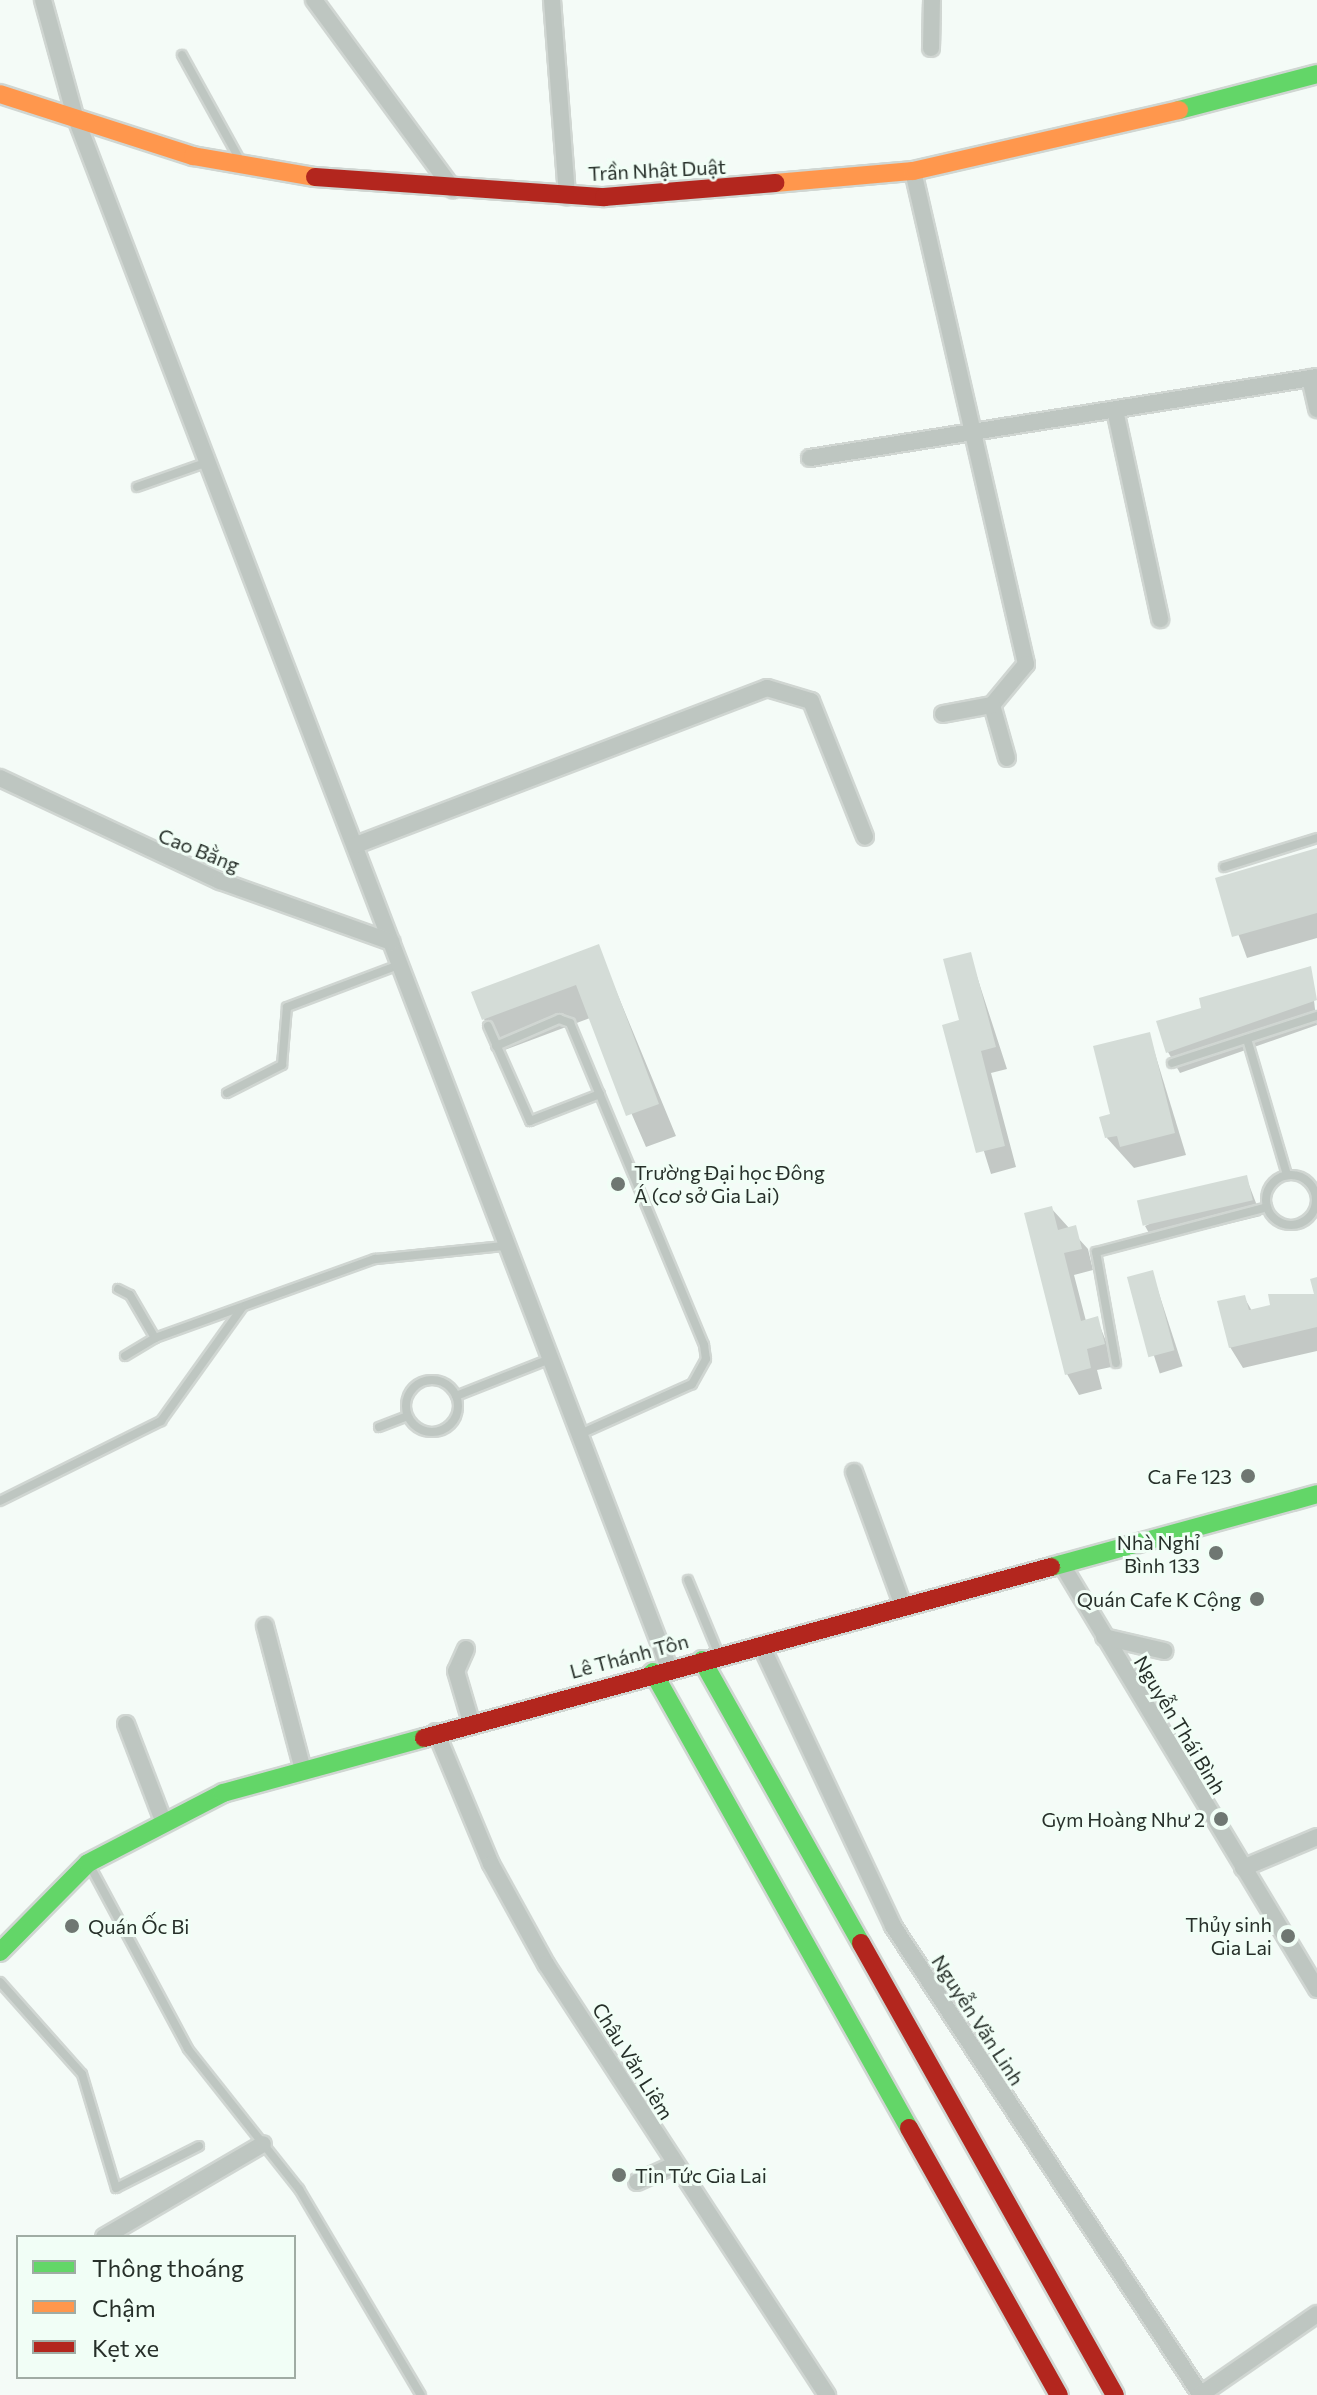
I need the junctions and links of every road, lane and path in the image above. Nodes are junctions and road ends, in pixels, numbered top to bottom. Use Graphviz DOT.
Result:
graph roads {
  1 [pos="43,0"];
  2 [pos="314,0"];
  3 [pos="552,0"];
  4 [pos="932,0"];
  5 [pos="931,48"];
  6 [pos="182,55"];
  7 [pos="1317,74"];
  8 [pos="0,94"];
  9 [pos="75,116"];
  10 [pos="244,166"];
  11 [pos="913,171"];
  12 [pos="453,189"];
  13 [pos="567,196"];
  14 [pos="1313,377"];
  15 [pos="1317,409"];
  16 [pos="1115,410"];
  17 [pos="972,433"];
  18 [pos="810,458"];
  19 [pos="208,461"];
  20 [pos="137,487"];
  21 [pos="1160,619"];
  22 [pos="992,705"];
  23 [pos="943,714"];
  24 [pos="1007,758"];
  25 [pos="0,778"];
  26 [pos="865,837"];
  27 [pos="1317,838"];
  28 [pos="356,845"];
  29 [pos="1224,867"];
  30 [pos="391,942"];
  31 [pos="399,965"];
  32 [pos="1317,1016"];
  33 [pos="488,1026"];
  34 [pos="1247,1039"];
  35 [pos="496,1046"];
  36 [pos="1172,1063"];
  37 [pos="227,1093"];
  38 [pos="600,1094"];
  39 [pos="1287,1175"];
  40 [pos="1267,1207"];
  41 [pos="1314,1216"];
  42 [pos="504,1246"];
  43 [pos="118,1289"];
  44 [pos="243,1308"];
  45 [pos="155,1338"];
  46 [pos="125,1356"];
  47 [pos="550,1359"];
  48 [pos="1116,1363"];
  49 [pos="456,1396"];
  50 [pos="407,1416"];
  51 [pos="379,1427"];
  52 [pos="580,1434"];
  53 [pos="854,1472"];
  54 [pos="1317,1494"];
  55 [pos="0,1501"];
  56 [pos="1061,1563"];
  57 [pos="688,1580"];
  58 [pos="903,1606"];
  59 [pos="265,1626"];
  60 [pos="1104,1637"];
  61 [pos="761,1645"];
  62 [pos="466,1649"];
  63 [pos="1164,1651"];
  64 [pos="710,1658"];
  65 [pos="661,1670"];
  66 [pos="471,1722"];
  67 [pos="126,1724"];
  68 [pos="436,1732"];
  69 [pos="302,1766"];
  70 [pos="162,1818"];
  71 [pos="1317,1837"];
  72 [pos="88,1863"];
  73 [pos="1243,1868"];
  74 [pos="0,1952"];
  75 [pos="0,1982"];
  76 [pos="1317,1989"];
  77 [pos="263,2144"];
  78 [pos="199,2146"];
  79 [pos="674,2165"];
  80 [pos="637,2182"];
  81 [pos="107,2235"];
  82 [pos="1317,2314"];
  83 [pos="421,2395"];
  84 [pos="827,2395"];
  85 [pos="1059,2395"];
  86 [pos="1115,2395"];
  87 [pos="1200,2395"];
  1 -- 9 [label="street"];
  2 -- 12 [label="street"];
  3 -- 13 [label="street"];
  4 -- 5 [label="street"];
  6 -- 10 [label="lane"];
  7 -- 11 [label="street, Trần Nhật Duật"];
  8 -- 9 [label="street, Trần Nhật Duật"];
  9 -- 10 [label="street, Trần Nhật Duật"];
  9 -- 19 [label="street"];
  10 -- 12 [label="street, Trần Nhật Duật"];
  11 -- 13 [label="street, Trần Nhật Duật"];
  11 -- 17 [label="street"];
  12 -- 13 [label="street, Trần Nhật Duật"];
  14 -- 15 [label="street"];
  14 -- 16 [label="street"];
  16 -- 17 [label="street"];
  16 -- 21 [label="street"];
  17 -- 18 [label="street"];
  17 -- 22 [label="street"];
  19 -- 20 [label="lane"];
  19 -- 28 [label="street"];
  22 -- 23 [label="street"];
  22 -- 24 [label="street"];
  25 -- 30 [label="street, Cao Bằng"];
  26 -- 28 [label="street"];
  27 -- 29 [label="lane"];
  28 -- 30 [label="street"];
  30 -- 31 [label="street"];
  31 -- 37 [label="lane"];
  31 -- 42 [label="street"];
  32 -- 34 [label="lane"];
  33 -- 35 [label="lane"];
  34 -- 36 [label="lane"];
  34 -- 39 [label="lane"];
  35 -- 38 [label="lane"];
  35 -- 38 [label="lane"];
  38 -- 52 [label="lane"];
  39 -- 40 [label="lane"];
  39 -- 41 [label="lane"];
  40 -- 41 [label="lane"];
  40 -- 48 [label="lane"];
  42 -- 44 [label="lane"];
  42 -- 47 [label="street"];
  43 -- 45 [label="lane"];
  44 -- 45 [label="lane"];
  44 -- 55 [label="lane"];
  45 -- 46 [label="lane"];
  47 -- 49 [label="lane"];
  47 -- 52 [label="street"];
  49 -- 50 [label="lane"];
  49 -- 50 [label="lane"];
  50 -- 51 [label="lane"];
  52 -- 65 [label="street"];
  53 -- 58 [label="street"];
  54 -- 56 [label="street, Lê Thánh Tôn"];
  56 -- 58 [label="street, Lê Thánh Tôn"];
  56 -- 60 [label="street, Nguyễn Thái Bình"];
  57 -- 64 [label="lane"];
  58 -- 61 [label="street, Lê Thánh Tôn"];
  59 -- 69 [label="street"];
  60 -- 63 [label="street"];
  60 -- 73 [label="street, Nguyễn Thái Bình"];
  61 -- 64 [label="street, Lê Thánh Tôn"];
  61 -- 87 [label="street, Nguyễn Văn Linh"];
  62 -- 66 [label="street"];
  64 -- 65 [label="street, Lê Thánh Tôn"];
  64 -- 86 [label="street"];
  65 -- 66 [label="street, Lê Thánh Tôn"];
  65 -- 85 [label="street"];
  66 -- 68 [label="street, Lê Thánh Tôn"];
  67 -- 70 [label="street"];
  68 -- 69 [label="street, Lê Thánh Tôn"];
  68 -- 79 [label="street, Châu Văn Liêm"];
  69 -- 70 [label="street, Lê Thánh Tôn"];
  70 -- 72 [label="street, Lê Thánh Tôn"];
  71 -- 73 [label="street"];
  72 -- 74 [label="street, Lê Thánh Tôn"];
  72 -- 77 [label="lane"];
  73 -- 76 [label="street, Nguyễn Thái Bình"];
  75 -- 78 [label="lane"];
  77 -- 81 [label="street"];
  77 -- 83 [label="lane"];
  79 -- 80 [label="street"];
  79 -- 84 [label="street, Châu Văn Liêm"];
  82 -- 87 [label="street"];
}
